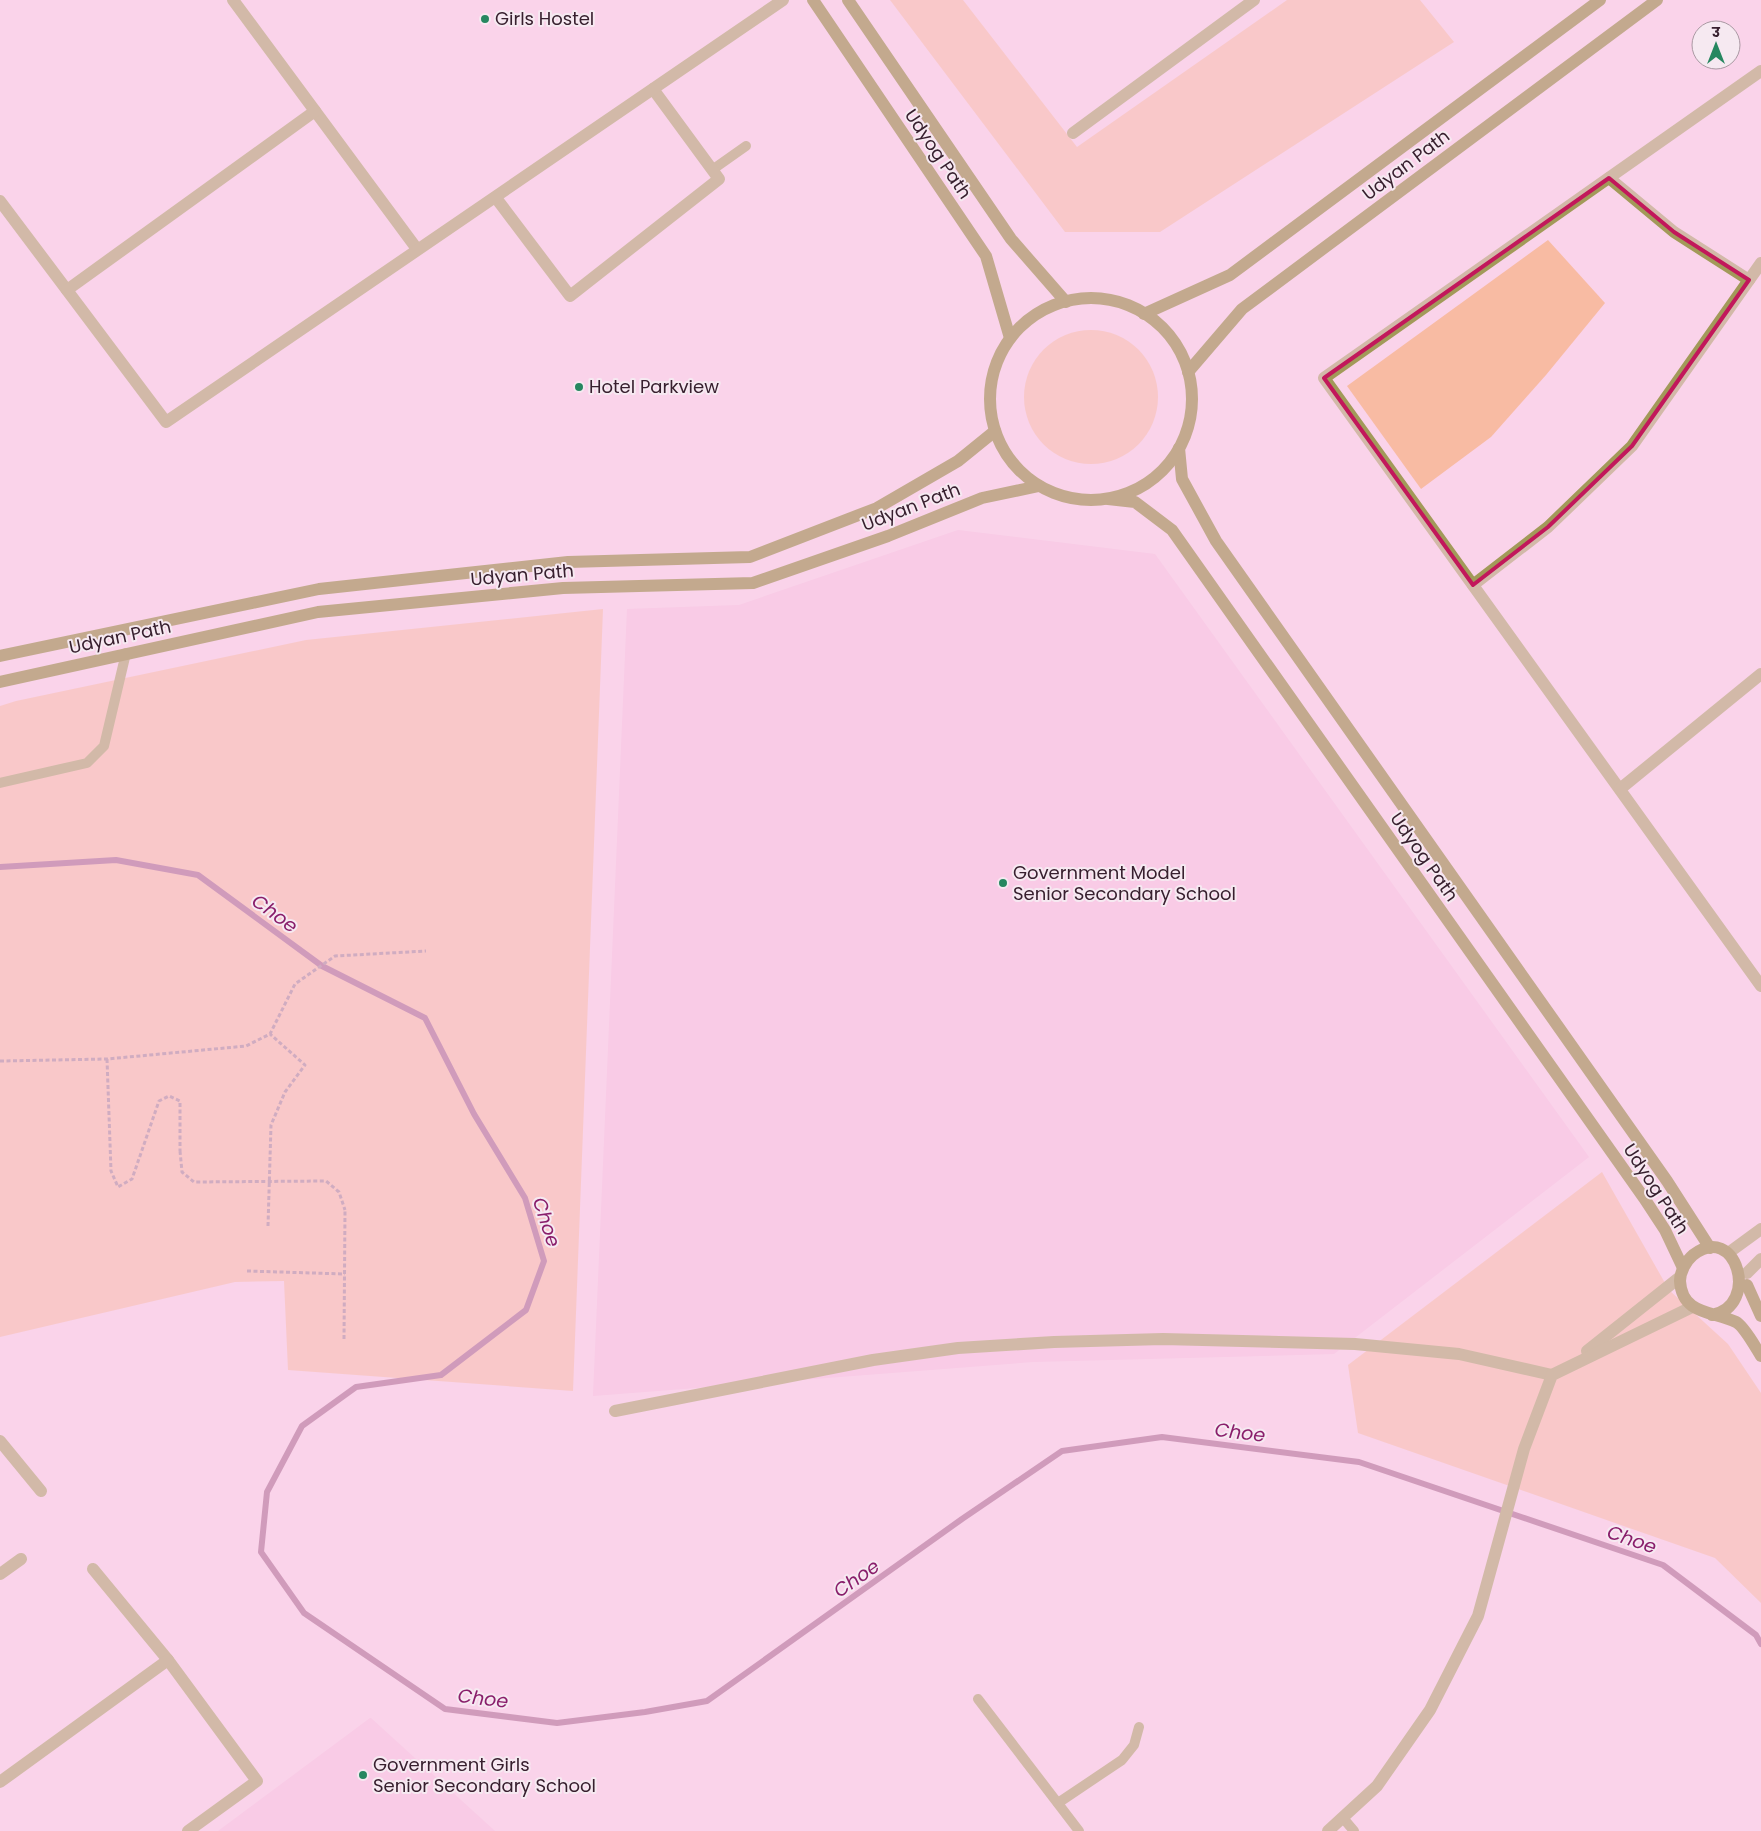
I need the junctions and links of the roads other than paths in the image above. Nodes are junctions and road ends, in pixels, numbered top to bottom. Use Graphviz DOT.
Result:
graph roads {
  1 [pos="783,0"];
  2 [pos="813,0"];
  3 [pos="848,0"];
  4 [pos="1254,0"];
  5 [pos="1600,0"];
  6 [pos="1657,0"];
  7 [pos="235,1"];
  8 [pos="1761,71"];
  9 [pos="653,89"];
  10 [pos="315,111"];
  11 [pos="1074,132"];
  12 [pos="746,146"];
  13 [pos="712,170"];
  14 [pos="1609,178"];
  15 [pos="496,198"];
  16 [pos="0,201"];
  17 [pos="417,249"];
  18 [pos="1761,263"];
  19 [pos="1749,280"];
  20 [pos="67,290"];
  21 [pos="1066,302"];
  22 [pos="1144,314"];
  23 [pos="1010,338"];
  24 [pos="1188,372"];
  25 [pos="995,431"];
  26 [pos="1179,448"];
  27 [pos="1039,486"];
  28 [pos="1108,499"];
  29 [pos="1473,584"];
  30 [pos="126,653"];
  31 [pos="0,656"];
  32 [pos="1761,674"];
  33 [pos="0,682"];
  34 [pos="0,783"];
  35 [pos="1620,788"];
  36 [pos="1761,986"];
  37 [pos="1761,1229"];
  38 [pos="1710,1248"];
  39 [pos="1731,1251"];
  40 [pos="1761,1259"];
  41 [pos="1681,1273"];
  42 [pos="1747,1279"];
  43 [pos="1692,1307"];
  44 [pos="1712,1315"];
  45 [pos="1761,1316"];
  46 [pos="1761,1356"];
  47 [pos="1569,1365"];
  48 [pos="1552,1375"];
  49 [pos="615,1411"];
  50 [pos="0,1441"];
  51 [pos="41,1491"];
  52 [pos="21,1559"];
  53 [pos="93,1569"];
  54 [pos="0,1574"];
  55 [pos="168,1660"];
  56 [pos="978,1699"];
  57 [pos="1140,1727"];
  58 [pos="0,1782"];
  59 [pos="1058,1803"];
  60 [pos="1343,1818"];
  61 [pos="188,1831"];
  62 [pos="1080,1831"];
  63 [pos="1328,1831"];
  64 [pos="1354,1831"];
  1 -- 9 [label="street"];
  2 -- 23 [label="main road, Udyog Path"];
  3 -- 21 [label="main road, Udyog Path"];
  4 -- 11 [label="street"];
  5 -- 22 [label="main road, Udyan Path"];
  6 -- 24 [label="main road, Udyan Path"];
  7 -- 10 [label="street"];
  8 -- 14 [label="street"];
  9 -- 13 [label="street"];
  9 -- 15 [label="street"];
  10 -- 17 [label="street"];
  10 -- 20 [label="street"];
  12 -- 13 [label="lane"];
  13 -- 15 [label="street"];
  14 -- 19 [label="street"];
  14 -- 29 [label="street"];
  15 -- 17 [label="street"];
  16 -- 20 [label="street"];
  17 -- 20 [label="street"];
  18 -- 19 [label="street"];
  19 -- 29 [label="street"];
  21 -- 22 [label="main road"];
  21 -- 23 [label="main road"];
  22 -- 24 [label="main road"];
  23 -- 25 [label="main road"];
  24 -- 26 [label="main road"];
  25 -- 27 [label="main road"];
  25 -- 31 [label="main road, Udyan Path"];
  26 -- 28 [label="main road"];
  26 -- 38 [label="main road, Udyog Path"];
  27 -- 28 [label="main road"];
  27 -- 30 [label="main road, Udyan Path"];
  28 -- 41 [label="main road, Udyog Path"];
  29 -- 35 [label="street"];
  30 -- 33 [label="main road, Udyan Path"];
  30 -- 34 [label="lane"];
  32 -- 35 [label="street"];
  35 -- 36 [label="street"];
  37 -- 39 [label="street"];
  38 -- 39 [label="main road"];
  38 -- 41 [label="main road"];
  39 -- 42 [label="main road"];
  40 -- 42 [label="street"];
  41 -- 43 [label="main road"];
  41 -- 47 [label="street"];
  42 -- 44 [label="main road"];
  42 -- 45 [label="main road"];
  43 -- 44 [label="main road"];
  43 -- 47 [label="street"];
  44 -- 46 [label="main road"];
  47 -- 48 [label="street"];
  48 -- 49 [label="street"];
  48 -- 60 [label="street"];
  50 -- 51 [label="street"];
  52 -- 54 [label="street"];
  53 -- 55 [label="street"];
  55 -- 58 [label="street"];
  55 -- 61 [label="street"];
  56 -- 59 [label="lane"];
  57 -- 59 [label="lane"];
  59 -- 62 [label="lane"];
  60 -- 63 [label="street"];
  60 -- 64 [label="lane"];
}
